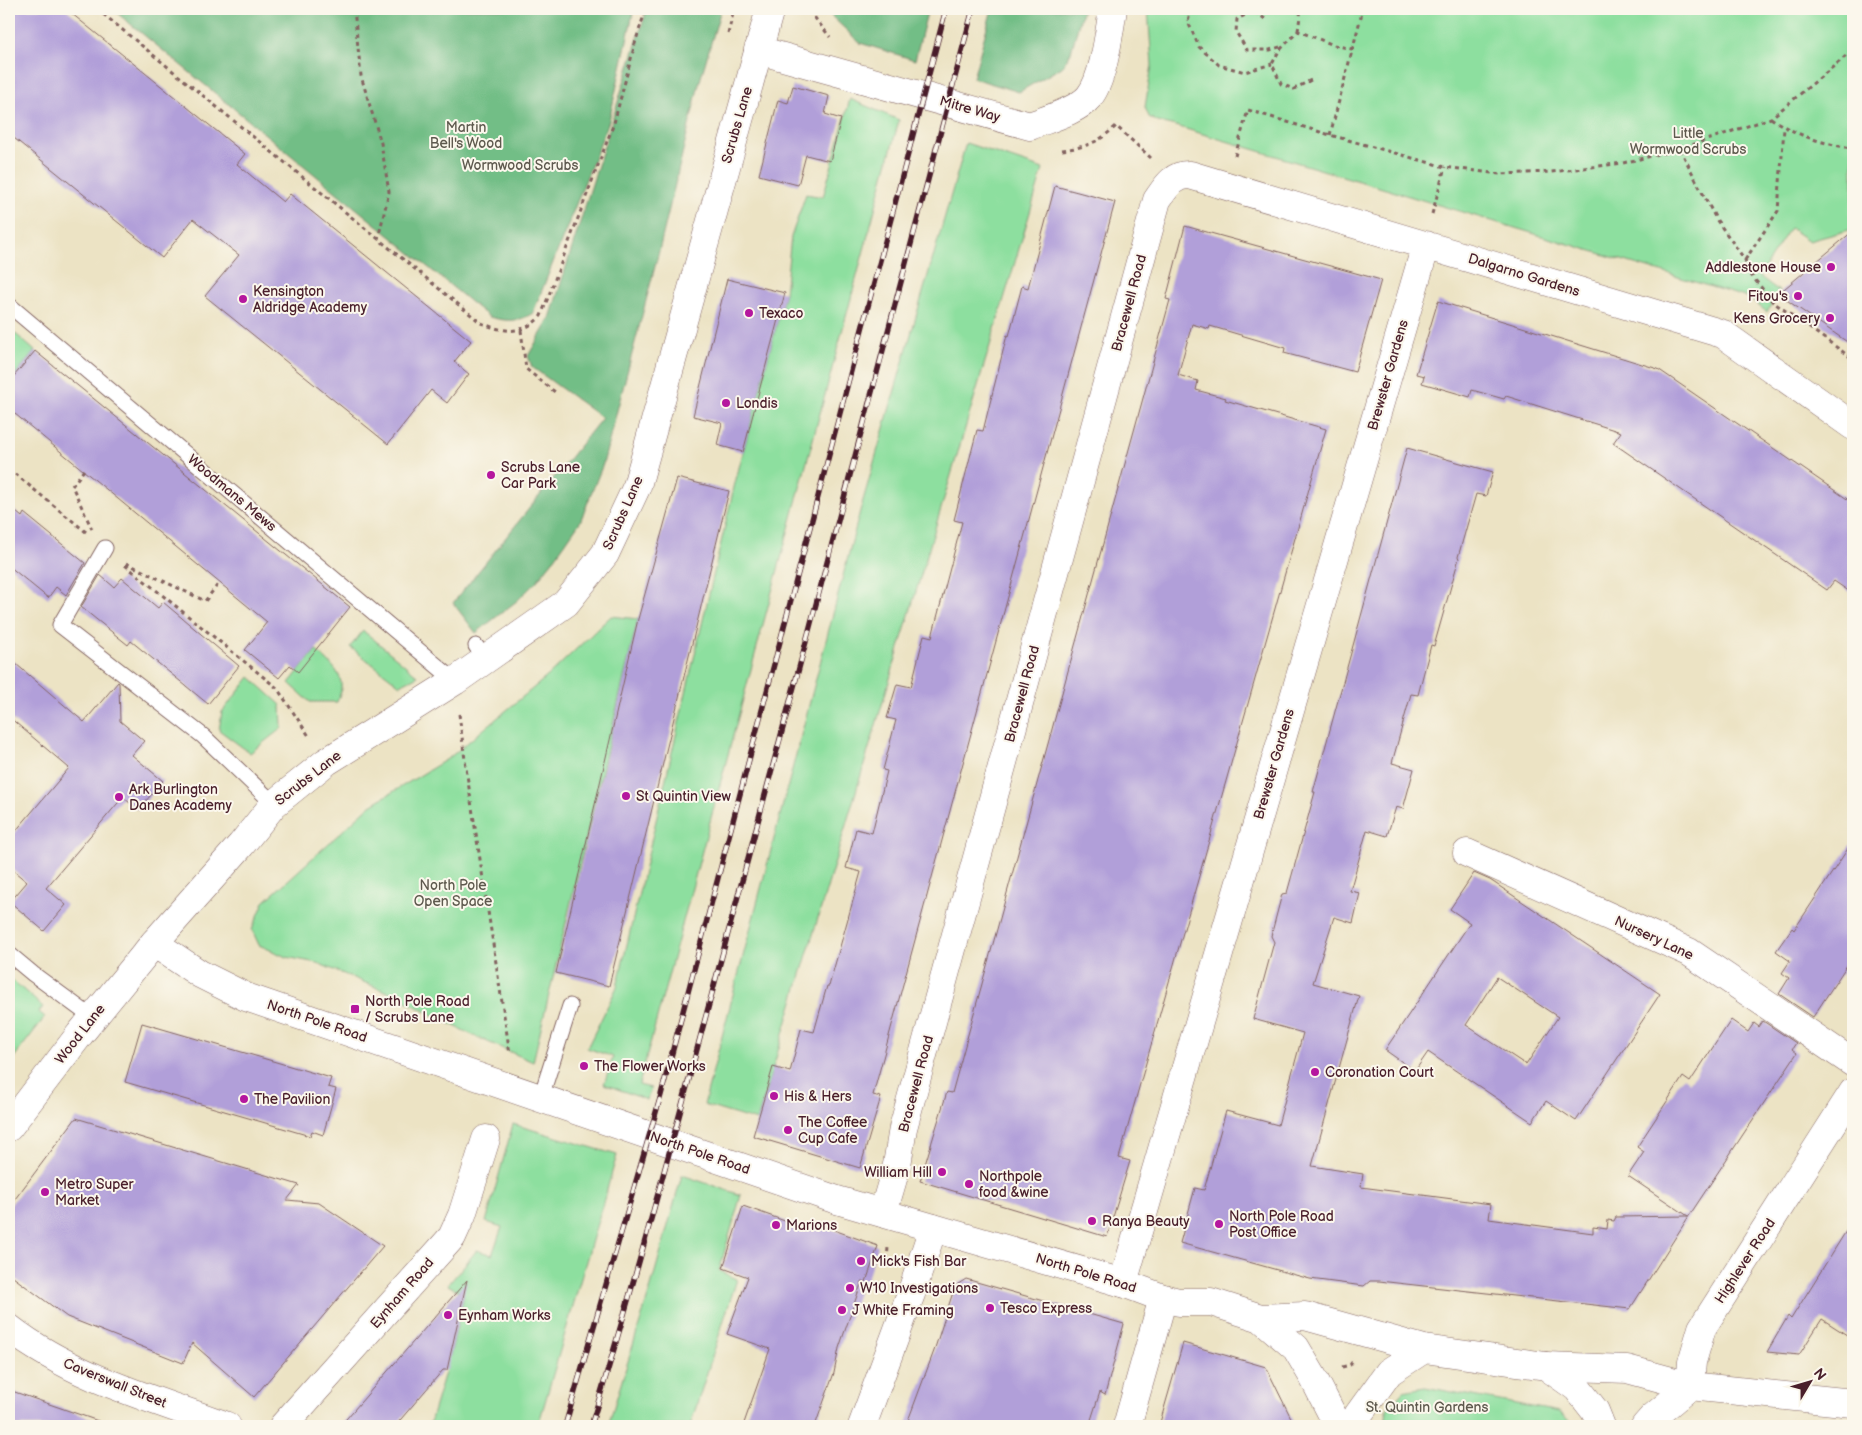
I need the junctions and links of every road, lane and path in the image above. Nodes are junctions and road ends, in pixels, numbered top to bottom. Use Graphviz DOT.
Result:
graph roads {
  1 [pos="97,9"];
  2 [pos="354,9"];
  3 [pos="646,9"];
  4 [pos="734,9"];
  5 [pos="770,9"];
  6 [pos="814,9"];
  7 [pos="1114,9"];
  8 [pos="1190,9"];
  9 [pos="1301,9"];
  10 [pos="1363,9"];
  11 [pos="1265,19"];
  12 [pos="1298,31"];
  13 [pos="727,38"];
  14 [pos="836,44"];
  15 [pos="1284,46"];
  16 [pos="1853,48"];
  17 [pos="1352,49"];
  18 [pos="758,50"];
  19 [pos="1272,64"];
  20 [pos="1311,80"];
  21 [pos="1771,118"];
  22 [pos="1784,128"];
  23 [pos="1330,135"];
  24 [pos="1853,148"];
  25 [pos="1680,149"];
  26 [pos="1445,167"];
  27 [pos="1173,179"];
  28 [pos="1226,186"];
  29 [pos="378,239"];
  30 [pos="1426,246"];
  31 [pos="1745,260"];
  32 [pos="9,305"];
  33 [pos="521,330"];
  34 [pos="1853,359"];
  35 [pos="555,392"];
  36 [pos="1853,426"];
  37 [pos="9,469"];
  38 [pos="84,470"];
  39 [pos="101,545"];
  40 [pos="219,583"];
  41 [pos="455,681"];
  42 [pos="326,762"];
  43 [pos="274,804"];
  44 [pos="1467,853"];
  45 [pos="154,943"];
  46 [pos="9,954"];
  47 [pos="570,1006"];
  48 [pos="93,1018"];
  49 [pos="511,1057"];
  50 [pos="1853,1063"];
  51 [pos="1853,1092"];
  52 [pos="541,1097"];
  53 [pos="9,1127"];
  54 [pos="486,1139"];
  55 [pos="884,1213"];
  56 [pos="933,1228"];
  57 [pos="888,1243"];
  58 [pos="914,1283"];
  59 [pos="1123,1283"];
  60 [pos="1163,1298"];
  61 [pos="1261,1318"];
  62 [pos="9,1328"];
  63 [pos="1424,1349"];
  64 [pos="1354,1359"];
  65 [pos="1546,1366"];
  66 [pos="1336,1368"];
  67 [pos="1690,1386"];
  68 [pos="1853,1403"];
  69 [pos="227,1426"];
  70 [pos="283,1426"];
  71 [pos="862,1426"];
  72 [pos="1127,1426"];
  73 [pos="1338,1426"];
  74 [pos="1355,1426"];
  75 [pos="1601,1426"];
  76 [pos="1645,1426"];
  1 -- 29 [label="path"];
  2 -- 29 [label="path"];
  3 -- 33 [label="path"];
  4 -- 13 [label="path"];
  5 -- 18 [label="street, Scrubs Lane"];
  6 -- 14 [label="path"];
  7 -- 18 [label="street, Mitre Way"];
  8 -- 19 [label="path"];
  9 -- 12 [label="path"];
  10 -- 17 [label="path"];
  11 -- 15 [label="path"];
  12 -- 15 [label="path"];
  12 -- 17 [label="path"];
  15 -- 19 [label="path"];
  16 -- 21 [label="path"];
  17 -- 23 [label="path"];
  18 -- 41 [label="street, Scrubs Lane"];
  19 -- 20 [label="path"];
  21 -- 22 [label="path"];
  21 -- 25 [label="path"];
  22 -- 24 [label="path"];
  22 -- 31 [label="path"];
  23 -- 26 [label="path"];
  23 -- 28 [label="path"];
  25 -- 26 [label="path"];
  25 -- 31 [label="path"];
  26 -- 30 [label="path"];
  27 -- 28 [label="street, Dalgarno Gardens"];
  27 -- 55 [label="street, Bracewell Road"];
  28 -- 30 [label="street, Dalgarno Gardens"];
  29 -- 33 [label="path"];
  30 -- 36 [label="street, Dalgarno Gardens"];
  30 -- 59 [label="street, Brewster Gardens"];
  31 -- 34 [label="path"];
  32 -- 41 [label="lane, Woodmans Mews"];
  33 -- 35 [label="path"];
  37 -- 39 [label="path"];
  38 -- 39 [label="path"];
  39 -- 43 [label="lane"];
  40 -- 42 [label="path"];
  41 -- 42 [label="street, Scrubs Lane"];
  41 -- 49 [label="path"];
  42 -- 43 [label="street, Scrubs Lane"];
  43 -- 45 [label="street, Scrubs Lane"];
  44 -- 50 [label="street, Nursery Lane"];
  45 -- 48 [label="street, Wood Lane"];
  45 -- 52 [label="street, North Pole Road"];
  46 -- 48 [label="lane"];
  47 -- 52 [label="lane"];
  48 -- 53 [label="street, Wood Lane"];
  51 -- 67 [label="street, Highlever Road"];
  52 -- 55 [label="street, North Pole Road"];
  54 -- 70 [label="street, Eynham Road"];
  55 -- 56 [label="street, North Pole Road"];
  56 -- 58 [label="street"];
  56 -- 59 [label="street, North Pole Road"];
  57 -- 58 [label="path"];
  58 -- 71 [label="street"];
  59 -- 60 [label="street, North Pole Road"];
  60 -- 61 [label="street, North Pole Road"];
  60 -- 72 [label="street"];
  61 -- 63 [label="street"];
  61 -- 73 [label="street"];
  62 -- 69 [label="street, Caverswall Street"];
  63 -- 65 [label="street"];
  63 -- 74 [label="street"];
  64 -- 66 [label="path"];
  65 -- 67 [label="street"];
  65 -- 75 [label="street"];
  67 -- 68 [label="street"];
  67 -- 76 [label="street"];
}
